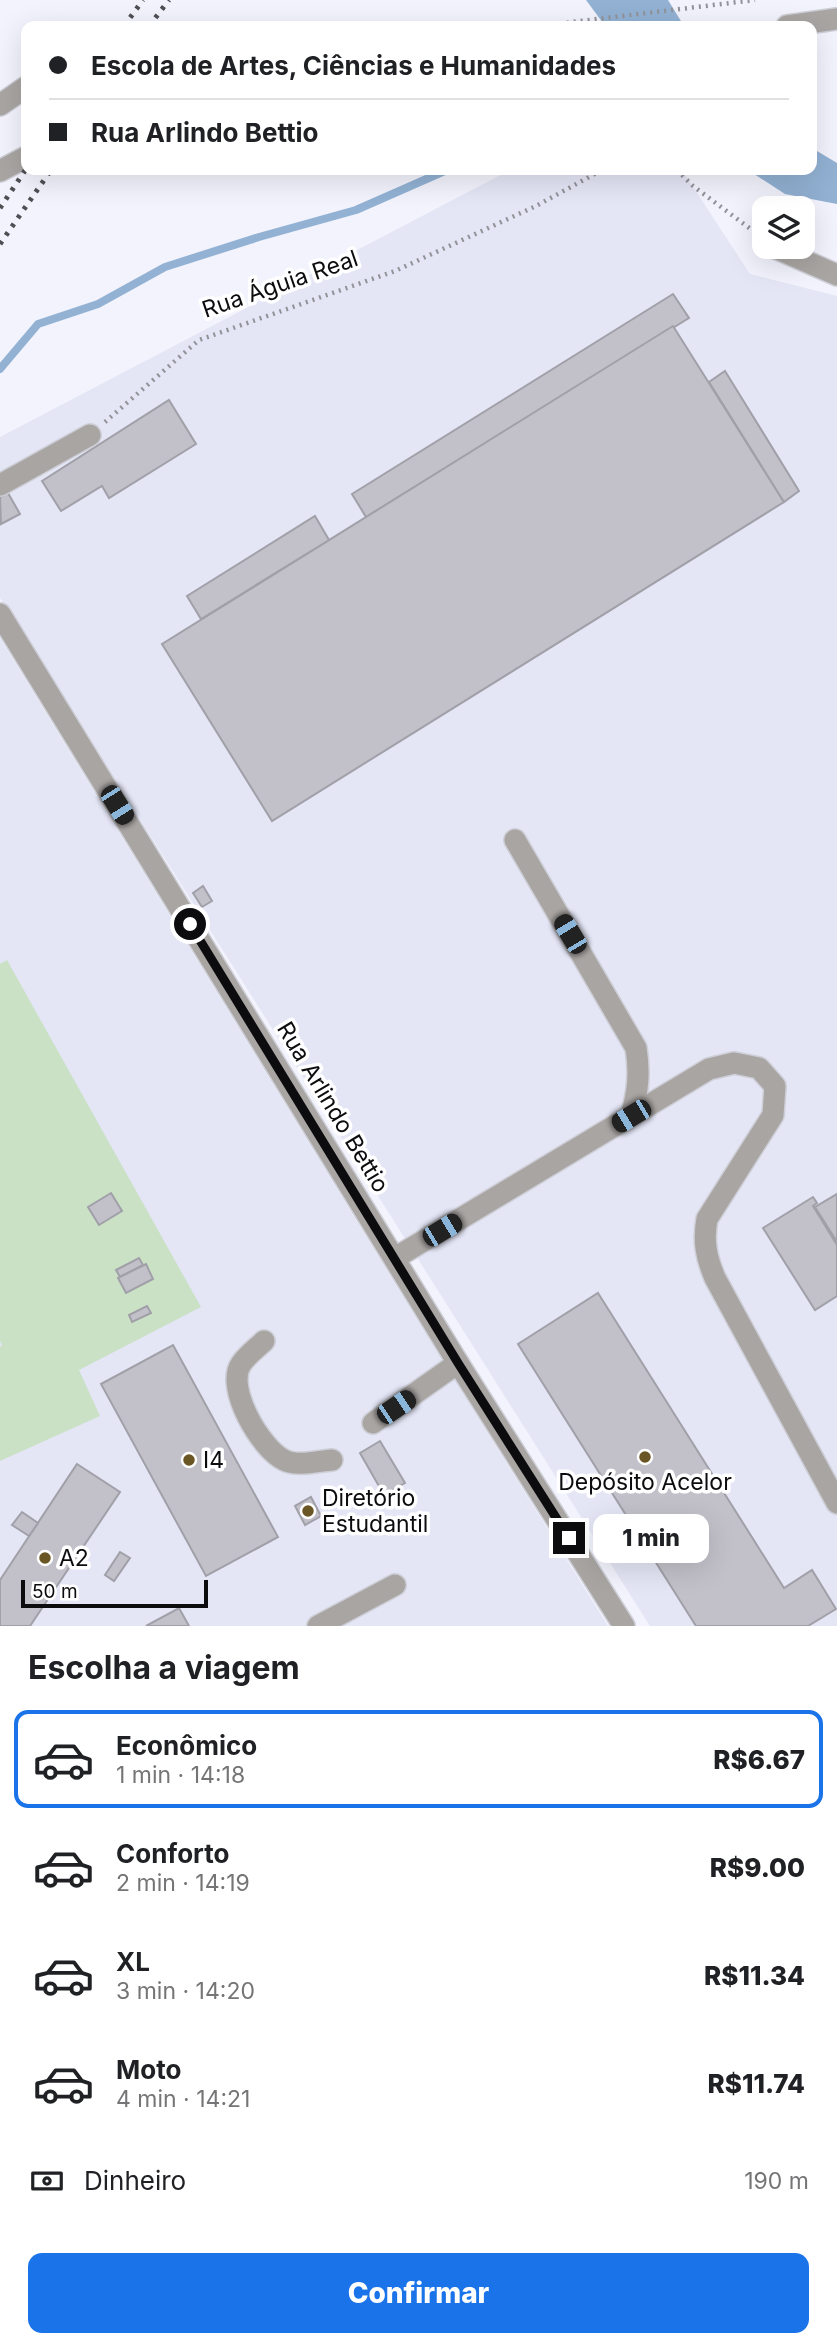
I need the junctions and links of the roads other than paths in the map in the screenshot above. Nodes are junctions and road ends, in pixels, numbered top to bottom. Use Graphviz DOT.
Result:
graph roads {
  1 [pos="837,19"];
  2 [pos="817,22"];
  3 [pos="21,91"];
  4 [pos="0,105"];
  5 [pos="21,160"];
  6 [pos="0,171"];
  7 [pos="800,259"];
  8 [pos="837,275"];
  9 [pos="90,435"];
  10 [pos="0,485"];
  11 [pos="0,614"];
  12 [pos="514,840"];
  13 [pos="631,1116"];
  14 [pos="395,1258"];
  15 [pos="264,1341"];
  16 [pos="458,1363"];
  17 [pos="373,1423"];
  18 [pos="332,1460"];
  19 [pos="837,1503"];
  20 [pos="395,1585"];
  21 [pos="318,1626"];
  22 [pos="624,1626"];
  1 -- 2 [label="street"];
  3 -- 4 [label="street"];
  5 -- 6 [label="street"];
  7 -- 8 [label="street"];
  9 -- 10 [label="street"];
  11 -- 14 [label="street, Rua Arlindo Bettio"];
  12 -- 13 [label="street"];
  13 -- 14 [label="street"];
  13 -- 19 [label="street"];
  14 -- 16 [label="street, Rua Arlindo Bettio"];
  15 -- 18 [label="street"];
  16 -- 17 [label="street"];
  16 -- 22 [label="street, Rua Arlindo Bettio"];
  20 -- 21 [label="street"];
}
